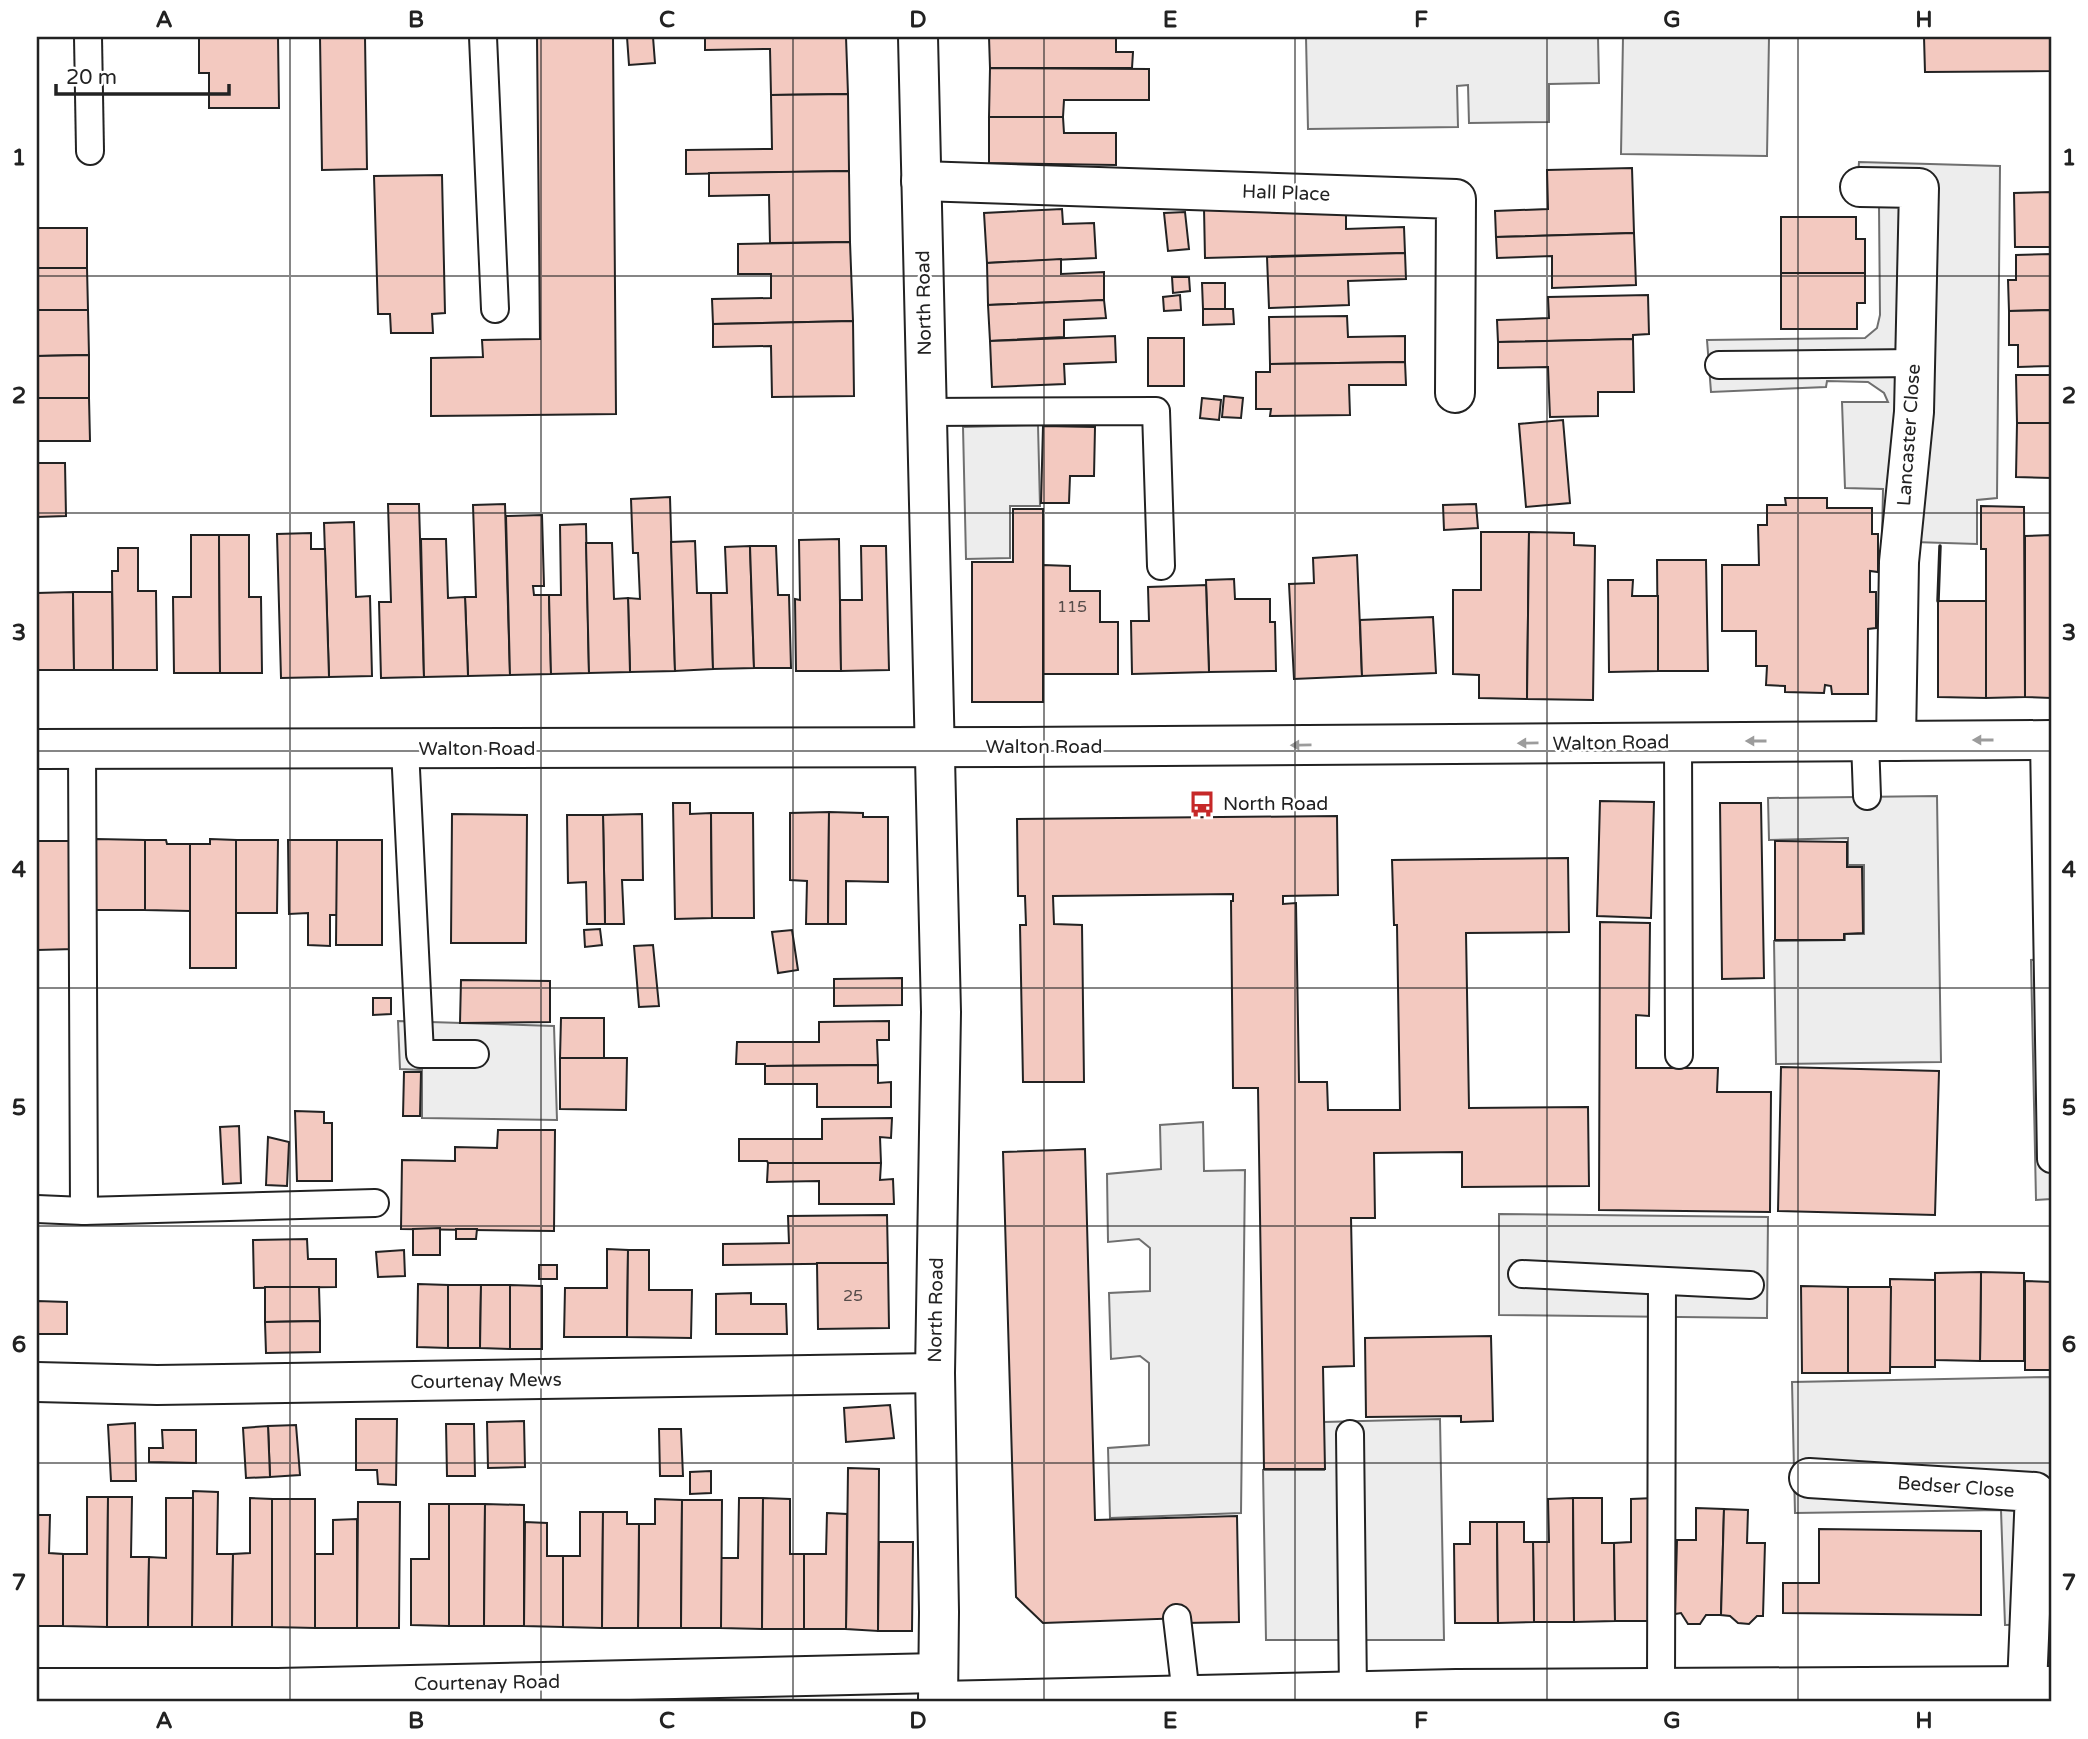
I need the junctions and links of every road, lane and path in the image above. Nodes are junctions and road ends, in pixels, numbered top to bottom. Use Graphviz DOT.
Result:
graph roads {
  1 [pos="89,37"];
  2 [pos="483,37"];
  3 [pos="918,37"];
  4 [pos="90,151"];
  5 [pos="921,181"];
  6 [pos="1860,187"];
  7 [pos="495,309"];
  8 [pos="1915,363"];
  9 [pos="1719,365"];
  10 [pos="1455,393"];
  11 [pos="927,412"];
  12 [pos="1161,566"];
  13 [pos="2048,740"];
  14 [pos="1881,741"];
  15 [pos="1678,742"];
  16 [pos="934,747"];
  17 [pos="82,749"];
  18 [pos="405,749"];
  19 [pos="37,750"];
  20 [pos="1867,796"];
  21 [pos="475,1054"];
  22 [pos="1679,1055"];
  23 [pos="2051,1159"];
  24 [pos="375,1203"];
  25 [pos="37,1209"];
  26 [pos="84,1211"];
  27 [pos="1522,1275"];
  28 [pos="1662,1281"];
  29 [pos="1750,1285"];
  30 [pos="935,1373"];
  31 [pos="37,1382"];
  32 [pos="1350,1434"];
  33 [pos="1808,1478"];
  34 [pos="1177,1618"];
  35 [pos="2039,1686"];
  36 [pos="1661,1687"];
  37 [pos="37,1688"];
  38 [pos="1353,1691"];
  39 [pos="938,1692"];
  40 [pos="278,1695"];
  41 [pos="1185,1695"];
  42 [pos="1427,1696"];
  1 -- 4 [label="lane"];
  2 -- 7 [label="lane"];
  3 -- 5 [label="street, North Road"];
  5 -- 10 [label="street, Hall Place"];
  5 -- 11 [label="street, North Road"];
  6 -- 8 [label="street, Lancaster Close"];
  8 -- 9 [label="lane"];
  8 -- 14 [label="street, Lancaster Close"];
  11 -- 12 [label="lane"];
  11 -- 16 [label="street, North Road"];
  13 -- 14 [label="street, Walton Road, one-way"];
  13 -- 23 [label="lane"];
  14 -- 15 [label="street, Walton Road, one-way"];
  14 -- 20 [label="lane"];
  15 -- 16 [label="street, Walton Road, one-way"];
  15 -- 22 [label="lane"];
  16 -- 18 [label="street, Walton Road"];
  16 -- 30 [label="street, North Road"];
  17 -- 18 [label="street, Walton Road"];
  17 -- 19 [label="street, Walton Road"];
  17 -- 26 [label="lane"];
  18 -- 21 [label="lane"];
  24 -- 26 [label="lane"];
  25 -- 26 [label="lane"];
  27 -- 28 [label="lane"];
  28 -- 29 [label="lane"];
  28 -- 36 [label="lane"];
  30 -- 31 [label="street, Courtenay Mews"];
  30 -- 39 [label="street, North Road"];
  32 -- 38 [label="lane"];
  33 -- 35 [label="street, Bedser Close"];
  34 -- 41 [label="lane"];
  35 -- 36 [label="street, Courtenay Road"];
  36 -- 42 [label="street, Courtenay Road"];
  37 -- 40 [label="street, Courtenay Road"];
  38 -- 41 [label="street, Courtenay Road"];
  38 -- 42 [label="street, Courtenay Road"];
  39 -- 40 [label="street, Courtenay Road"];
  39 -- 41 [label="street, Courtenay Road"];
}
